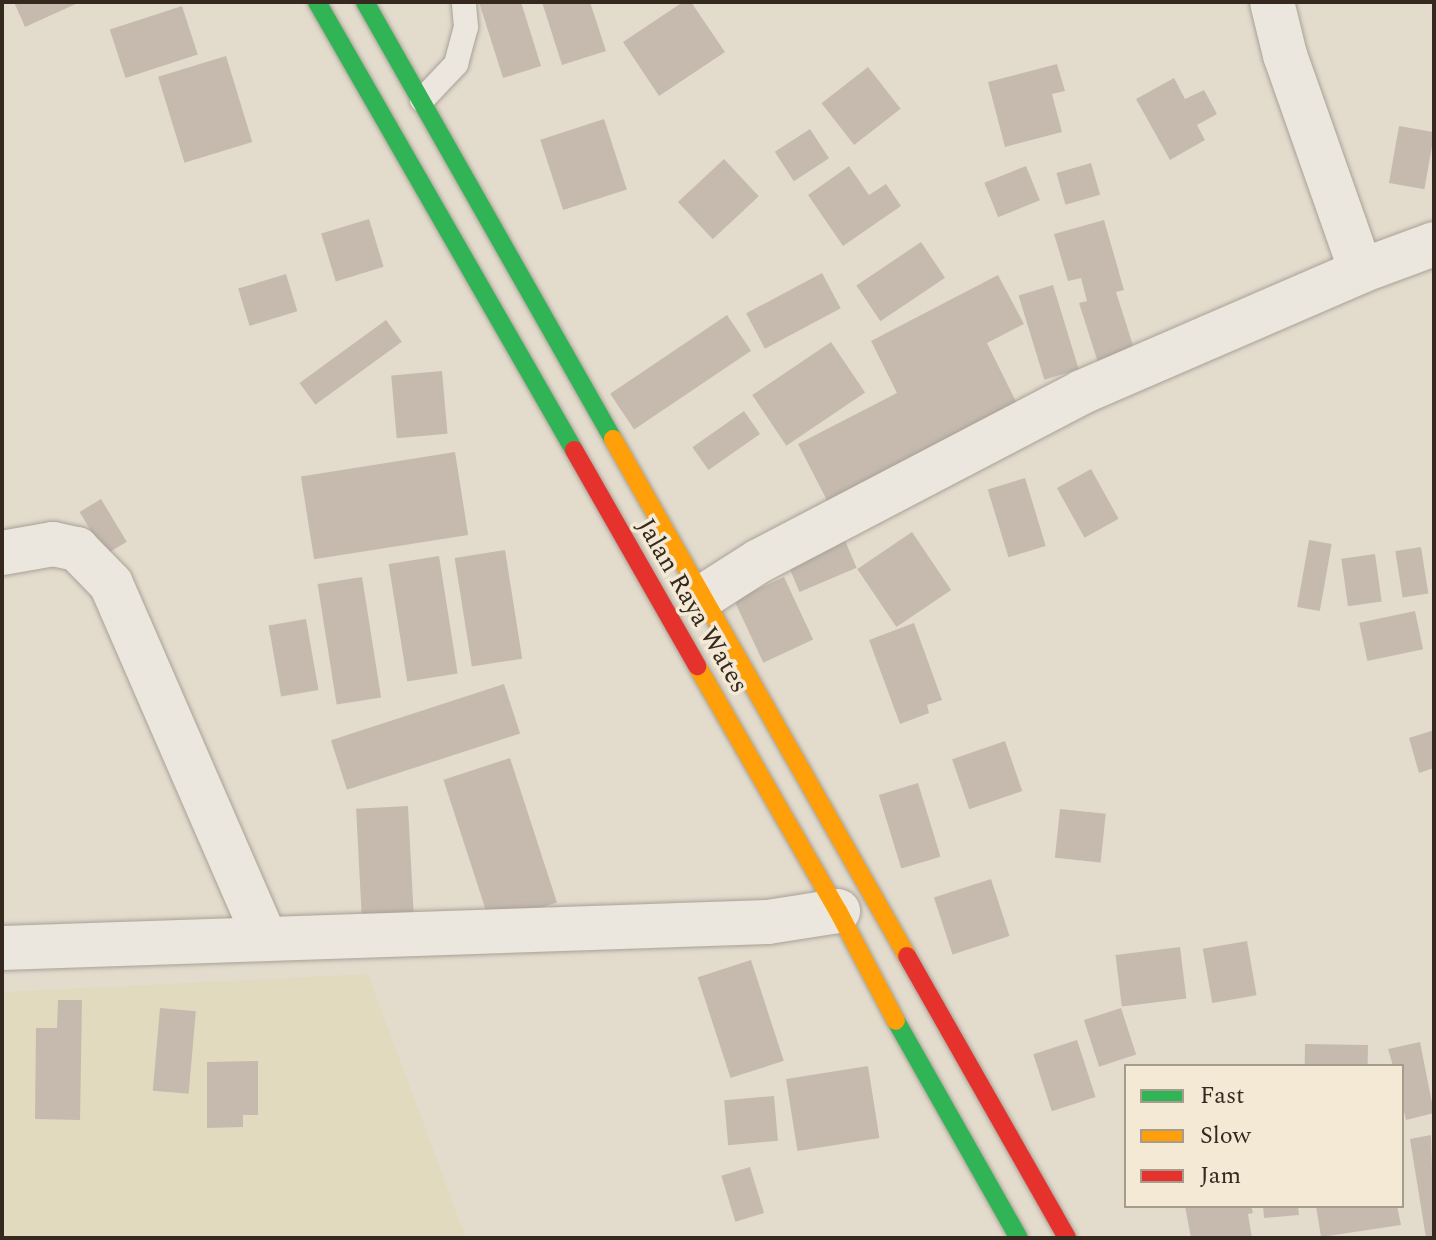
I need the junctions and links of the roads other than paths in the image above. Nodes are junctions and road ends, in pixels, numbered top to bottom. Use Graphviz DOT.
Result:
graph roads {
  1 [pos="317,2"];
  2 [pos="365,2"];
  3 [pos="464,2"];
  4 [pos="1272,2"];
  5 [pos="422,100"];
  6 [pos="1434,244"];
  7 [pos="1361,271"];
  8 [pos="2,553"];
  9 [pos="704,596"];
  10 [pos="838,911"];
  11 [pos="265,939"];
  12 [pos="2,948"];
  13 [pos="1019,1238"];
  14 [pos="1067,1238"];
  1 -- 10 [label="highway, Jalan Raya Wates"];
  2 -- 5 [label="highway, Jalan Raya Wates"];
  3 -- 5 [label="lane"];
  4 -- 7 [label="street"];
  5 -- 9 [label="highway, Jalan Raya Wates"];
  6 -- 7 [label="street"];
  7 -- 9 [label="street"];
  8 -- 11 [label="street"];
  9 -- 14 [label="highway, Jalan Raya Wates"];
  10 -- 11 [label="street"];
  10 -- 13 [label="highway, Jalan Raya Wates"];
  11 -- 12 [label="street"];
}
